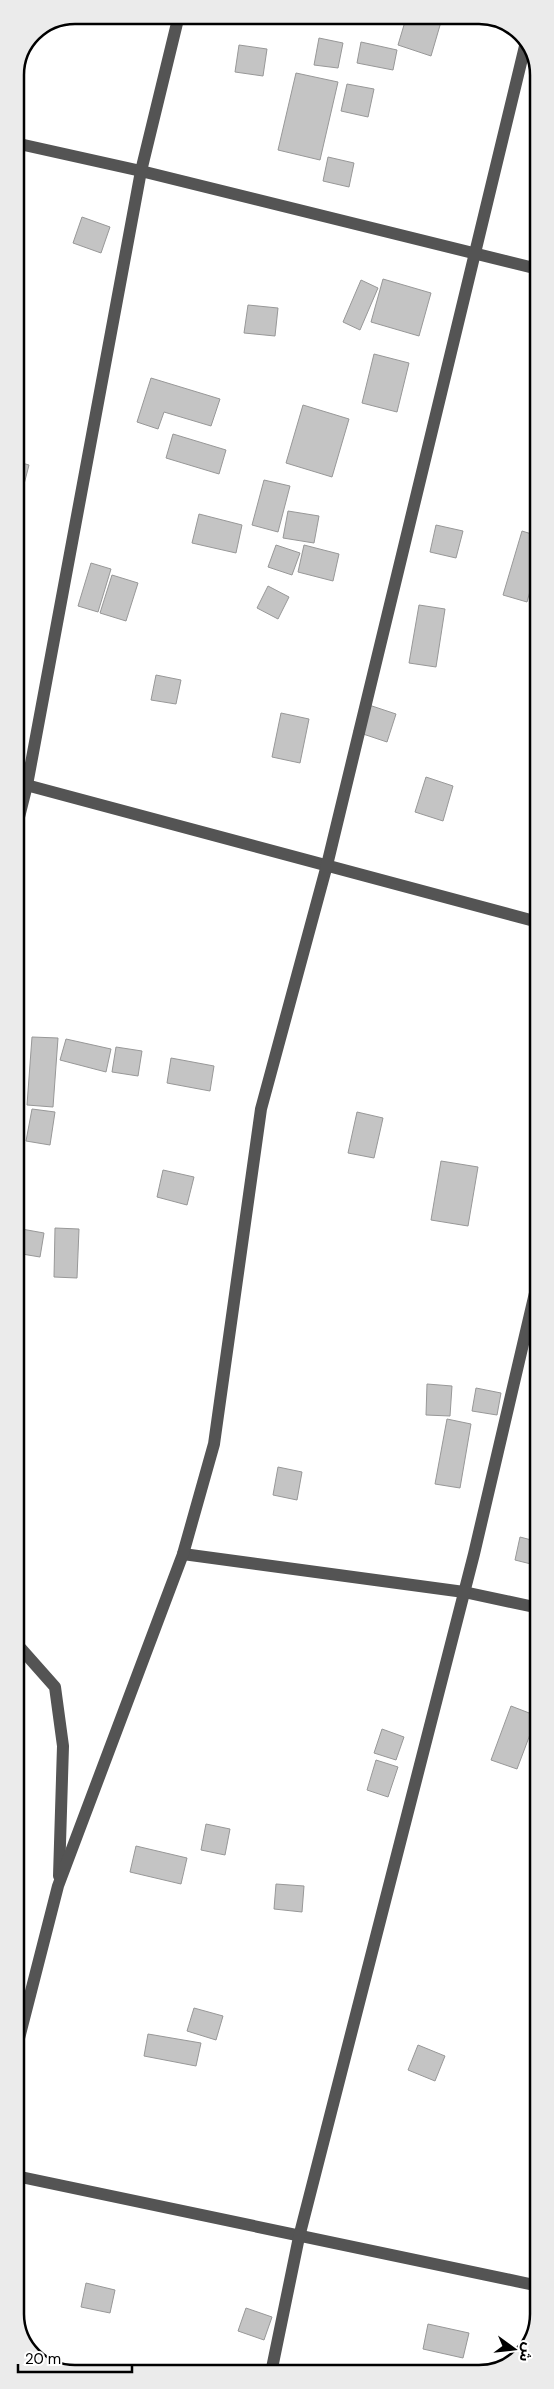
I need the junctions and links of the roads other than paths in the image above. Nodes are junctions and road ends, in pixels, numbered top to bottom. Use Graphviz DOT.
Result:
graph roads {
  1 [pos="177,24"];
  2 [pos="524,51"];
  3 [pos="24,145"];
  4 [pos="141,171"];
  5 [pos="474,254"];
  6 [pos="530,267"];
  7 [pos="24,768"];
  8 [pos="24,784"];
  9 [pos="327,865"];
  10 [pos="530,920"];
  11 [pos="530,1314"];
  12 [pos="183,1554"];
  13 [pos="464,1592"];
  14 [pos="530,1606"];
  15 [pos="24,1652"];
  16 [pos="58,1886"];
  17 [pos="24,2019"];
  18 [pos="24,2178"];
  19 [pos="299,2237"];
  20 [pos="530,2284"];
  21 [pos="273,2365"];
  1 -- 4 [label="street"];
  2 -- 5 [label="street"];
  3 -- 4 [label="street"];
  4 -- 5 [label="street"];
  4 -- 7 [label="street"];
  5 -- 6 [label="street"];
  5 -- 9 [label="street"];
  8 -- 9 [label="street"];
  9 -- 10 [label="street"];
  9 -- 12 [label="street"];
  11 -- 13 [label="street"];
  12 -- 13 [label="street"];
  12 -- 16 [label="street"];
  13 -- 14 [label="street"];
  13 -- 19 [label="street"];
  15 -- 16 [label="street"];
  16 -- 17 [label="street"];
  18 -- 19 [label="street"];
  19 -- 20 [label="street"];
  19 -- 21 [label="street"];
}
